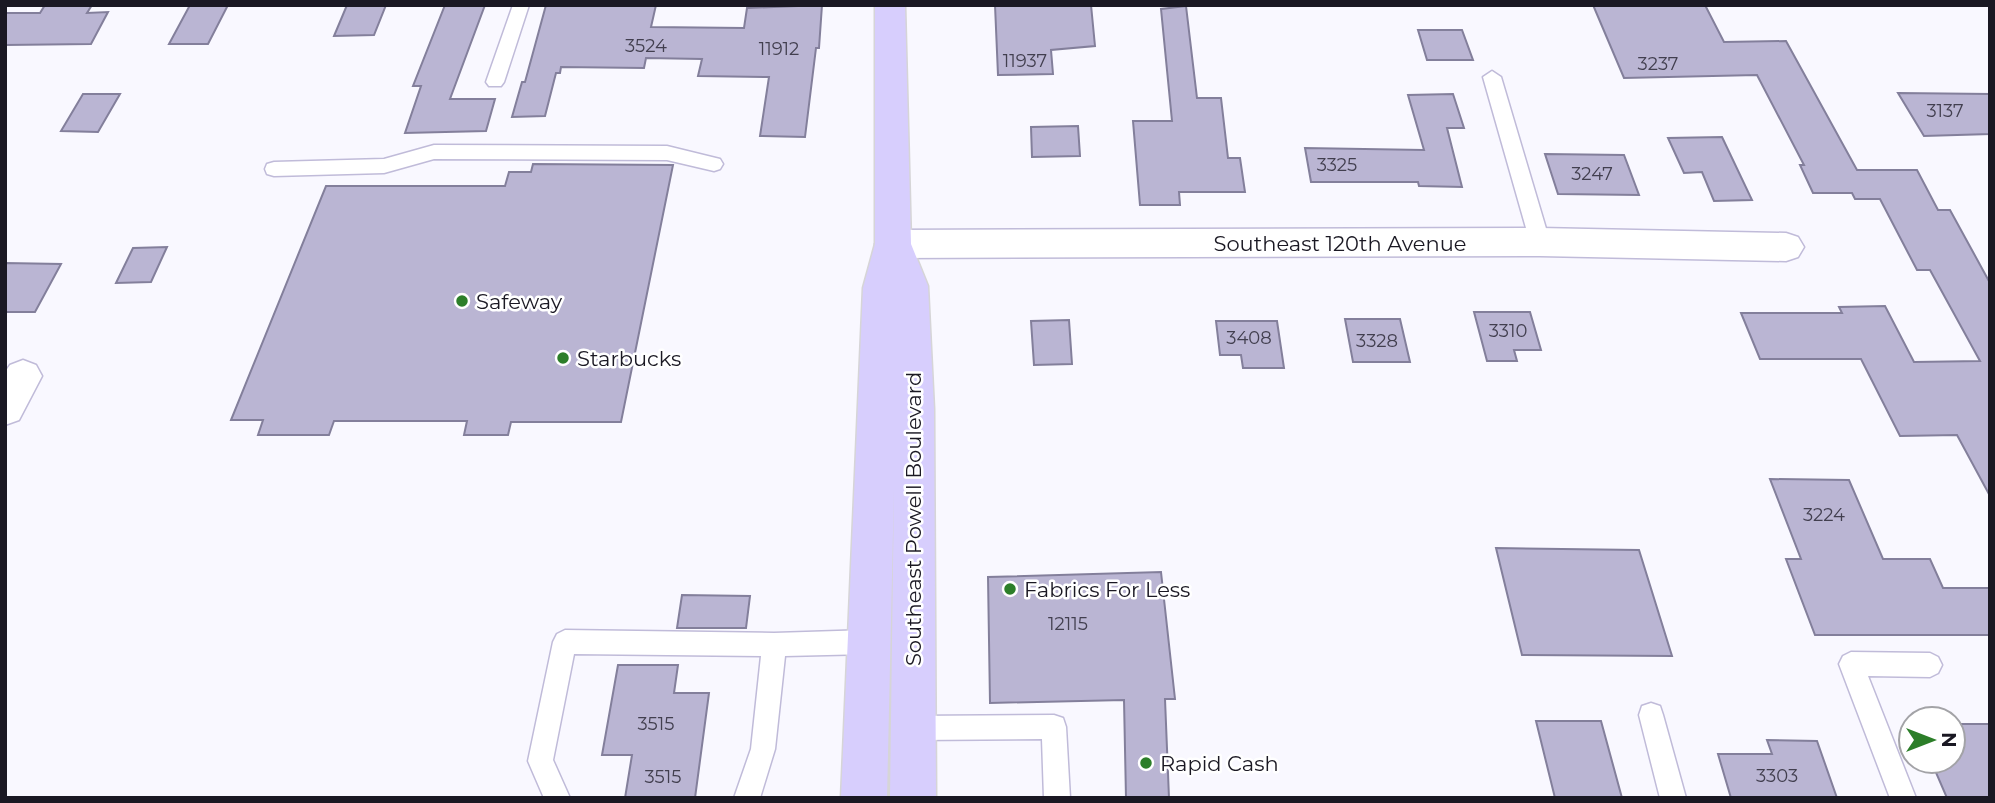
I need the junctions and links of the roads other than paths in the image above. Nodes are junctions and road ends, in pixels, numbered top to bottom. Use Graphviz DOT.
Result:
graph roads {
  1 [pos="521,5"];
  2 [pos="890,5"];
  3 [pos="1492,77"];
  4 [pos="495,82"];
  5 [pos="714,164"];
  6 [pos="274,169"];
  7 [pos="1540,242"];
  8 [pos="893,244"];
  9 [pos="1786,247"];
  10 [pos="869,642"];
  11 [pos="774,645"];
  12 [pos="1930,665"];
  13 [pos="1651,715"];
  14 [pos="913,729"];
  15 [pos="556,798"];
  16 [pos="747,798"];
  17 [pos="864,798"];
  18 [pos="913,798"];
  19 [pos="1056,798"];
  20 [pos="1673,798"];
  21 [pos="1903,798"];
  1 -- 4 [label="lane"];
  2 -- 8 [label="main road, Southeast Powell Boulevard"];
  3 -- 7 [label="lane"];
  5 -- 6 [label="lane"];
  7 -- 8 [label="street, Southeast 120th Avenue"];
  7 -- 9 [label="street, Southeast 120th Avenue"];
  8 -- 10 [label="main road, Southeast Powell Boulevard"];
  8 -- 14 [label="main road, Southeast Powell Boulevard"];
  10 -- 11 [label="lane"];
  10 -- 17 [label="main road, Southeast Powell Boulevard"];
  11 -- 15 [label="lane"];
  11 -- 16 [label="lane"];
  12 -- 21 [label="lane"];
  13 -- 20 [label="lane"];
  14 -- 18 [label="main road, Southeast Powell Boulevard"];
  14 -- 19 [label="lane"];
}
